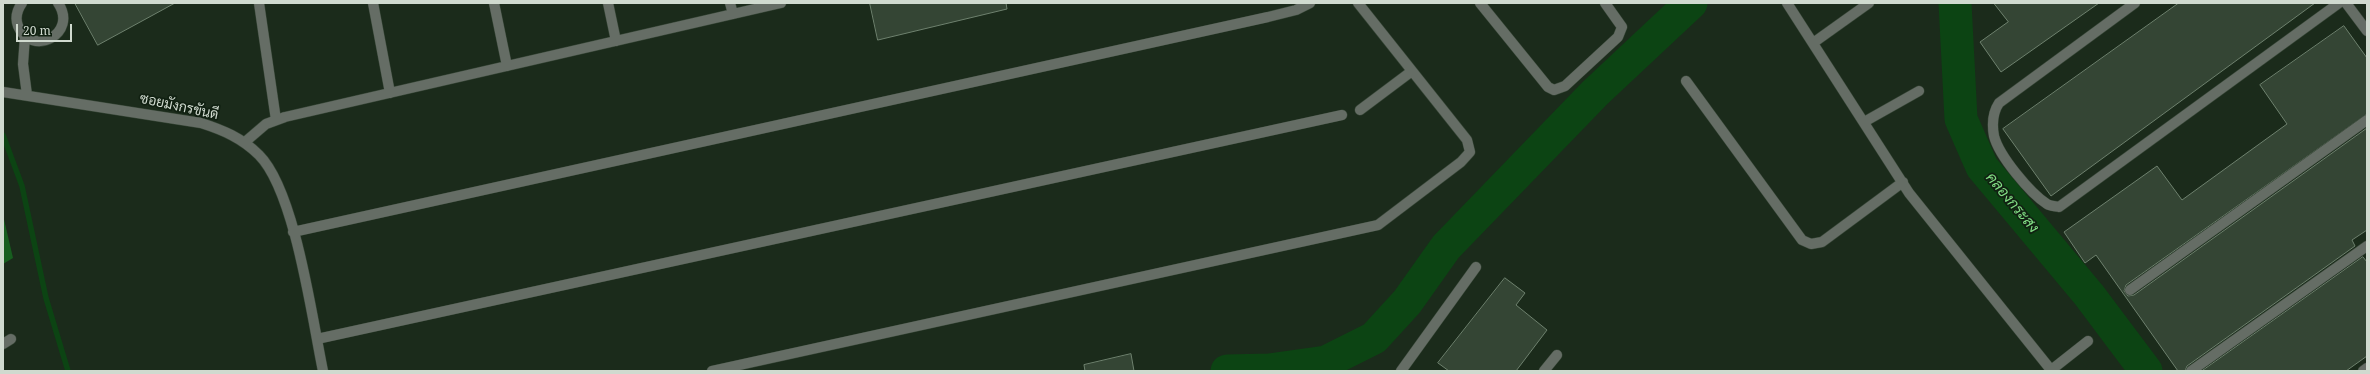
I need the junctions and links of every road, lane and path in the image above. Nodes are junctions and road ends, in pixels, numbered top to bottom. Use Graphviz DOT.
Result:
graph roads {
  1 [pos="22,3"];
  2 [pos="58,3"];
  3 [pos="259,3"];
  4 [pos="373,3"];
  5 [pos="494,3"];
  6 [pos="608,3"];
  7 [pos="730,3"];
  8 [pos="781,3"];
  9 [pos="1310,3"];
  10 [pos="1358,3"];
  11 [pos="1480,3"];
  12 [pos="1605,3"];
  13 [pos="1787,3"];
  14 [pos="1869,3"];
  15 [pos="2135,3"];
  16 [pos="2340,3"];
  17 [pos="2346,3"];
  18 [pos="733,14"];
  19 [pos="2367,31"];
  20 [pos="25,36"];
  21 [pos="616,41"];
  22 [pos="1813,43"];
  23 [pos="507,66"];
  24 [pos="1412,72"];
  25 [pos="1686,81"];
  26 [pos="1919,91"];
  27 [pos="3,92"];
  28 [pos="390,93"];
  29 [pos="27,95"];
  30 [pos="1360,110"];
  31 [pos="1342,115"];
  32 [pos="276,120"];
  33 [pos="2367,120"];
  34 [pos="1864,122"];
  35 [pos="245,142"];
  36 [pos="1903,182"];
  37 [pos="293,232"];
  38 [pos="2367,246"];
  39 [pos="1476,267"];
  40 [pos="2130,290"];
  41 [pos="317,339"];
  42 [pos="2088,340"];
  43 [pos="1557,355"];
  44 [pos="2367,368"];
  45 [pos="2051,370"];
  46 [pos="324,371"];
  47 [pos="712,371"];
  48 [pos="1401,371"];
  49 [pos="1544,371"];
  50 [pos="2192,371"];
  51 [pos="2363,371"];
  1 -- 20 [label="street"];
  2 -- 20 [label="street"];
  3 -- 32 [label="street"];
  4 -- 28 [label="street"];
  5 -- 23 [label="street"];
  6 -- 21 [label="street"];
  7 -- 18 [label="street"];
  8 -- 18 [label="street"];
  9 -- 37 [label="street"];
  10 -- 24 [label="street"];
  11 -- 12 [label="street"];
  13 -- 22 [label="street"];
  14 -- 22 [label="street"];
  15 -- 16 [label="street"];
  17 -- 19 [label="street"];
  18 -- 21 [label="street"];
  20 -- 29 [label="street"];
  21 -- 23 [label="street"];
  22 -- 34 [label="street"];
  23 -- 28 [label="street"];
  24 -- 30 [label="street"];
  24 -- 47 [label="street"];
  25 -- 36 [label="street"];
  26 -- 34 [label="street"];
  27 -- 29 [label="street, ซอยมังกรขันดี"];
  28 -- 32 [label="street"];
  29 -- 35 [label="street, ซอยมังกรขันดี"];
  31 -- 41 [label="street"];
  32 -- 35 [label="street"];
  33 -- 40 [label="street"];
  34 -- 36 [label="street"];
  35 -- 37 [label="street, ซอยมังกรขันดี"];
  36 -- 45 [label="street"];
  37 -- 41 [label="street, ซอยมังกรขันดี"];
  38 -- 50 [label="street"];
  39 -- 48 [label="street"];
  41 -- 46 [label="street, ซอยมังกรขันดี"];
  42 -- 45 [label="street"];
  43 -- 49 [label="street"];
  44 -- 51 [label="street"];
}
